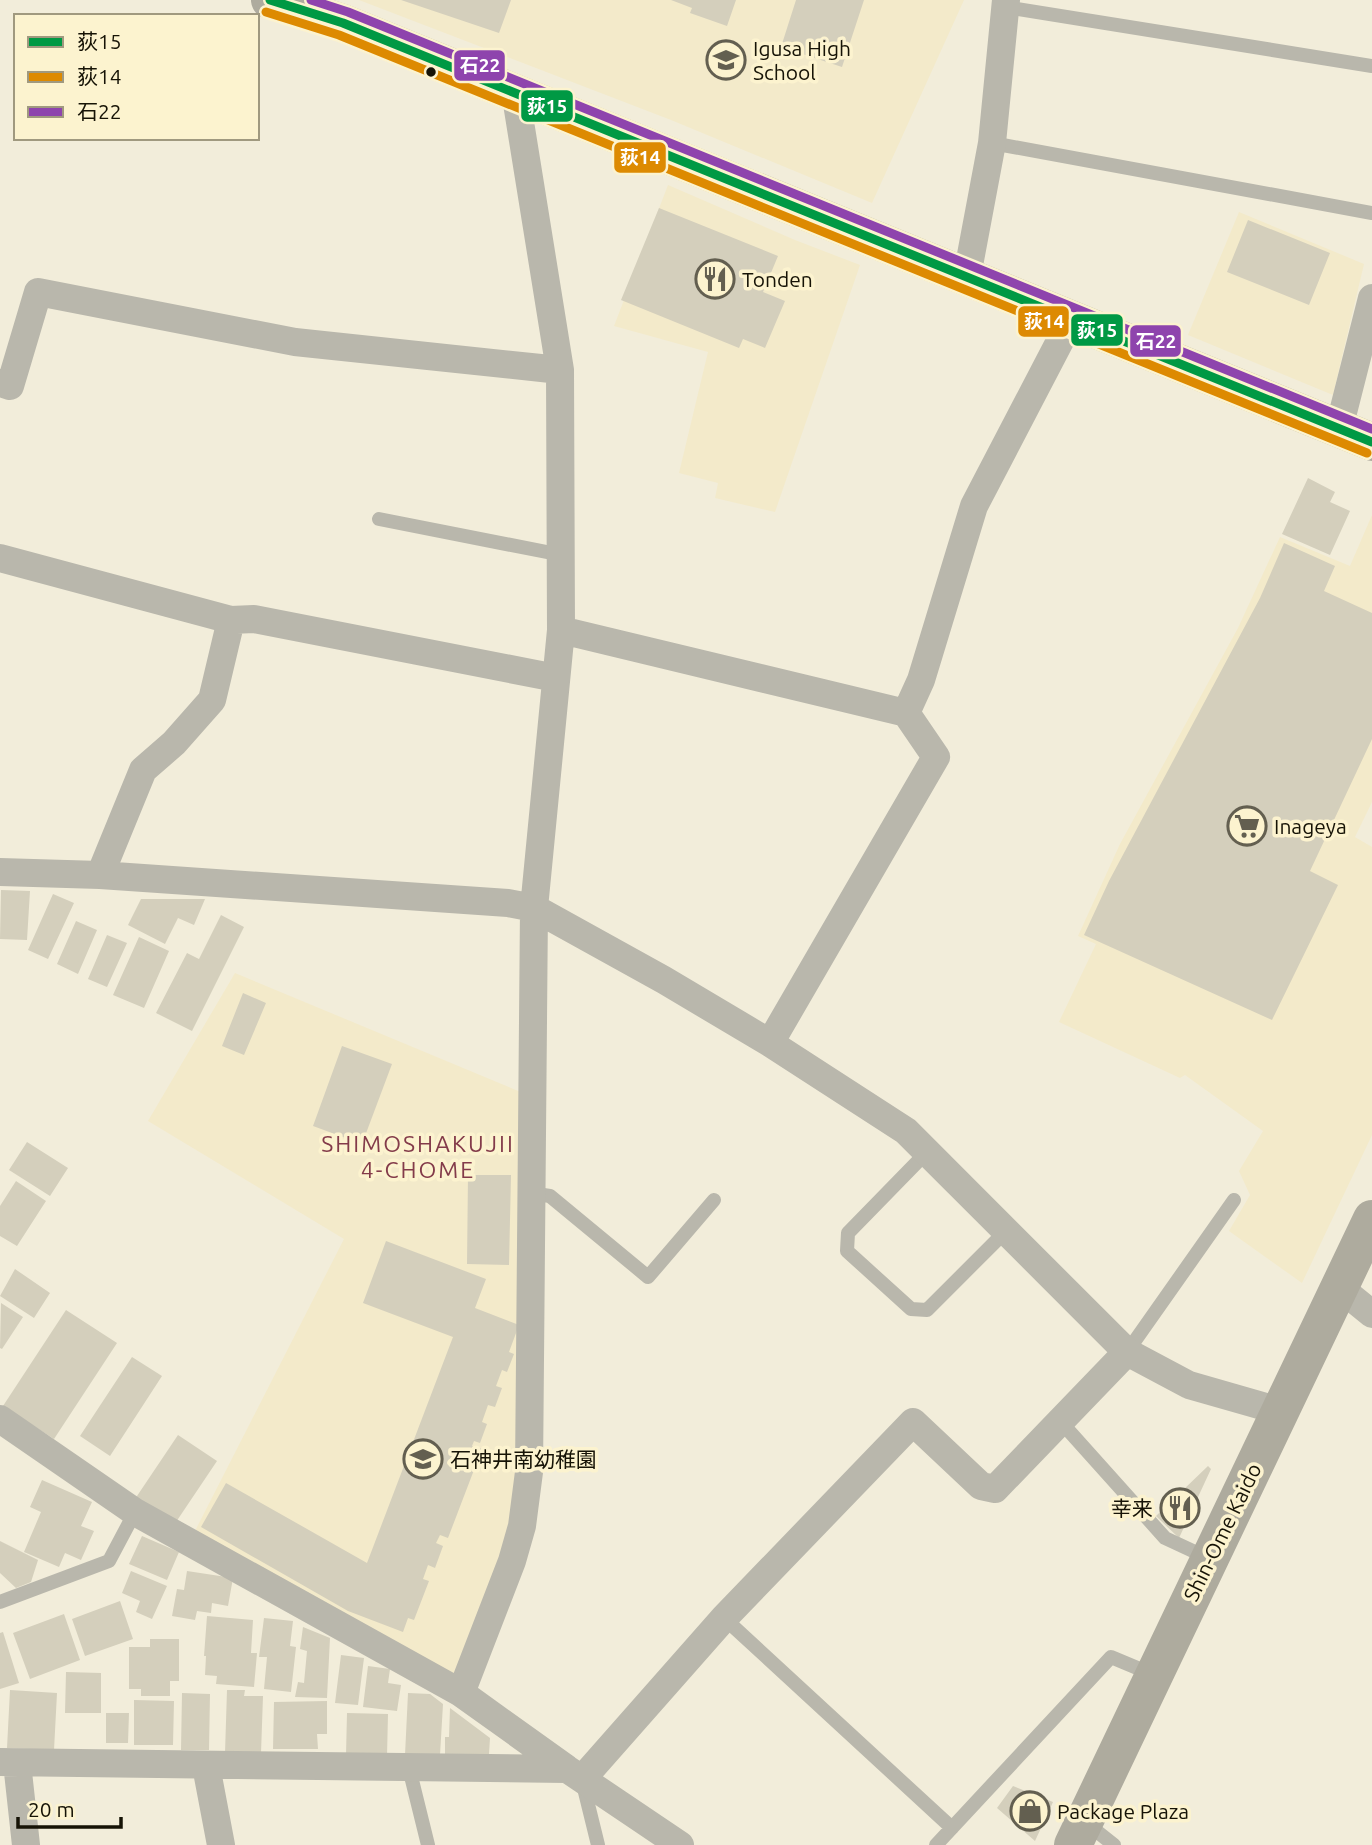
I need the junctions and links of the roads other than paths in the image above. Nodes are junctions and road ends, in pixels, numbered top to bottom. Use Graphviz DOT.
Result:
graph roads {
  1 [pos="270,0"];
  2 [pos="1006,4"];
  3 [pos="1372,66"];
  4 [pos="515,91"];
  5 [pos="992,143"];
  6 [pos="1372,214"];
  7 [pos="967,276"];
  8 [pos="1372,298"];
  9 [pos="1072,318"];
  10 [pos="560,370"];
  11 [pos="0,383"];
  12 [pos="1356,435"];
  13 [pos="379,519"];
  14 [pos="562,555"];
  15 [pos="0,558"];
  16 [pos="231,620"];
  17 [pos="561,630"];
  18 [pos="556,678"];
  19 [pos="906,713"];
  20 [pos="0,872"];
  21 [pos="100,875"];
  22 [pos="534,908"];
  23 [pos="770,1043"];
  24 [pos="927,1152"];
  25 [pos="530,1193"];
  26 [pos="714,1200"];
  27 [pos="1234,1200"];
  28 [pos="1372,1221"];
  29 [pos="1006,1231"];
  30 [pos="1340,1289"];
  31 [pos="1372,1314"];
  32 [pos="1127,1352"];
  33 [pos="1280,1411"];
  34 [pos="1061,1422"];
  35 [pos="4,1429"];
  36 [pos="135,1512"];
  37 [pos="1209,1559"];
  38 [pos="0,1602"];
  39 [pos="724,1618"];
  40 [pos="1154,1675"];
  41 [pos="461,1693"];
  42 [pos="9,1762"];
  43 [pos="206,1766"];
  44 [pos="409,1768"];
  45 [pos="574,1774"];
  46 [pos="952,1828"];
  47 [pos="1078,1833"];
  48 [pos="26,1845"];
  49 [pos="221,1845"];
  50 [pos="428,1845"];
  51 [pos="598,1845"];
  52 [pos="680,1845"];
  53 [pos="936,1845"];
  54 [pos="1114,1845"];
  1 -- 4 [label="main road"];
  2 -- 3 [label="lane"];
  2 -- 5 [label="street"];
  4 -- 7 [label="main road"];
  4 -- 10 [label="street"];
  5 -- 6 [label="lane"];
  5 -- 7 [label="street"];
  7 -- 9 [label="main road"];
  8 -- 12 [label="street"];
  9 -- 12 [label="main road"];
  9 -- 19 [label="street"];
  10 -- 11 [label="street"];
  10 -- 14 [label="street"];
  13 -- 14 [label="lane"];
  14 -- 17 [label="street"];
  15 -- 16 [label="street"];
  16 -- 18 [label="street"];
  16 -- 21 [label="street"];
  17 -- 18 [label="street"];
  17 -- 19 [label="street"];
  18 -- 22 [label="street"];
  19 -- 23 [label="street"];
  20 -- 21 [label="street"];
  21 -- 22 [label="street"];
  22 -- 23 [label="street"];
  22 -- 25 [label="street"];
  23 -- 24 [label="street"];
  24 -- 29 [label="street"];
  24 -- 29 [label="lane"];
  25 -- 26 [label="lane"];
  25 -- 41 [label="street"];
  27 -- 32 [label="lane"];
  28 -- 30 [label="main road, Shin-Ome Kaido"];
  29 -- 32 [label="street"];
  30 -- 31 [label="street"];
  30 -- 33 [label="main road, Shin-Ome Kaido"];
  32 -- 33 [label="street"];
  32 -- 34 [label="street"];
  33 -- 37 [label="main road, Shin-Ome Kaido"];
  34 -- 37 [label="lane"];
  34 -- 39 [label="street"];
  35 -- 36 [label="street"];
  36 -- 38 [label="lane"];
  36 -- 41 [label="street"];
  37 -- 40 [label="main road, Shin-Ome Kaido"];
  39 -- 45 [label="street"];
  39 -- 46 [label="lane"];
  40 -- 46 [label="lane"];
  40 -- 47 [label="main road, Shin-Ome Kaido"];
  41 -- 45 [label="street"];
  42 -- 43 [label="street"];
  42 -- 48 [label="street"];
  43 -- 44 [label="street"];
  43 -- 49 [label="street"];
  44 -- 45 [label="street"];
  44 -- 50 [label="lane"];
  45 -- 51 [label="lane"];
  45 -- 52 [label="street"];
  46 -- 53 [label="lane"];
  47 -- 54 [label="lane"];
}
